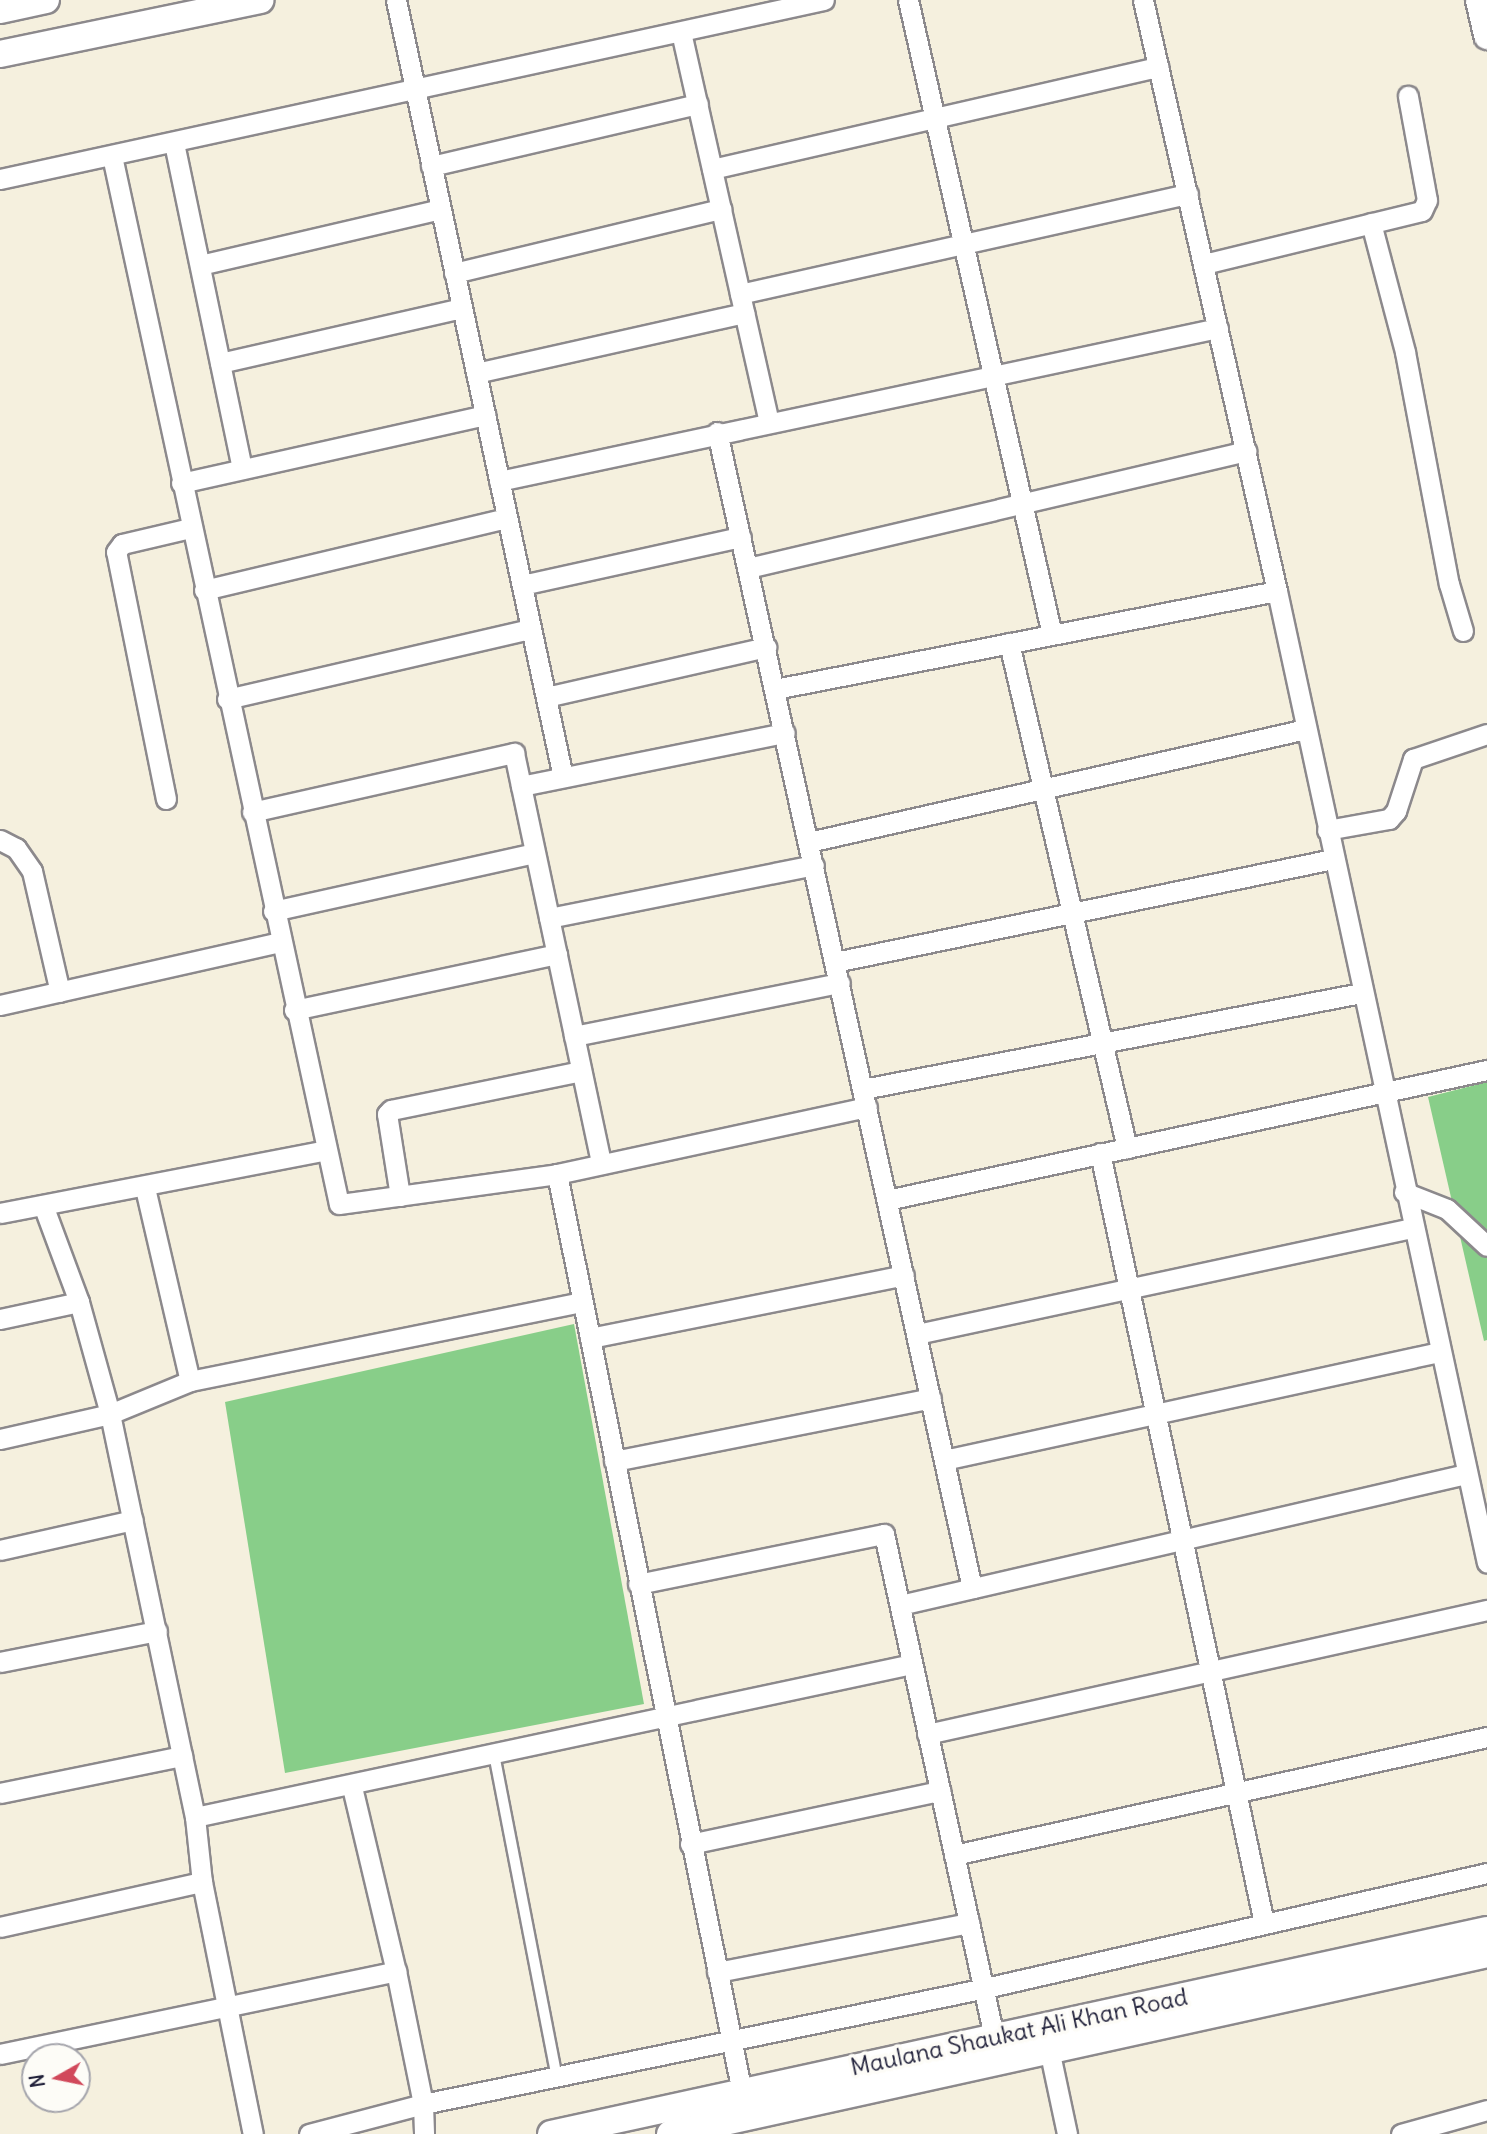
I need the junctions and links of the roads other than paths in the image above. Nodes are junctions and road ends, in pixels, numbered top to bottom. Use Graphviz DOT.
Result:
graph roads {
  1 [pos="46,0"];
  2 [pos="260,0"];
  3 [pos="396,0"];
  4 [pos="824,0"];
  5 [pos="908,0"];
  6 [pos="1143,0"];
  7 [pos="1479,0"];
  8 [pos="0,10"];
  9 [pos="681,32"];
  10 [pos="1487,36"];
  11 [pos="0,54"];
  12 [pos="1159,67"];
  13 [pos="416,92"];
  14 [pos="1408,96"];
  15 [pos="698,104"];
  16 [pos="935,118"];
  17 [pos="174,142"];
  18 [pos="112,156"];
  19 [pos="431,166"];
  20 [pos="712,169"];
  21 [pos="0,179"];
  22 [pos="1188,194"];
  23 [pos="440,209"];
  24 [pos="721,209"];
  25 [pos="1371,223"];
  26 [pos="963,244"];
  27 [pos="1204,264"];
  28 [pos="200,265"];
  29 [pos="454,273"];
  30 [pos="742,303"];
  31 [pos="462,308"];
  32 [pos="1218,327"];
  33 [pos="220,363"];
  34 [pos="476,373"];
  35 [pos="993,374"];
  36 [pos="485,415"];
  37 [pos="769,421"];
  38 [pos="717,432"];
  39 [pos="1246,451"];
  40 [pos="242,469"];
  41 [pos="499,481"];
  42 [pos="181,482"];
  43 [pos="1022,503"];
  44 [pos="507,518"];
  45 [pos="190,528"];
  46 [pos="741,537"];
  47 [pos="748,568"];
  48 [pos="522,585"];
  49 [pos="204,590"];
  50 [pos="1277,591"];
  51 [pos="531,629"];
  52 [pos="1463,631"];
  53 [pos="1052,635"];
  54 [pos="1009,643"];
  55 [pos="766,648"];
  56 [pos="775,689"];
  57 [pos="546,697"];
  58 [pos="227,699"];
  59 [pos="1306,729"];
  60 [pos="785,733"];
  61 [pos="1487,734"];
  62 [pos="564,777"];
  63 [pos="521,786"];
  64 [pos="1044,789"];
  65 [pos="166,799"];
  66 [pos="252,812"];
  67 [pos="1327,830"];
  68 [pos="0,840"];
  69 [pos="809,842"];
  70 [pos="535,853"];
  71 [pos="1333,859"];
  72 [pos="814,865"];
  73 [pos="273,911"];
  74 [pos="1072,913"];
  75 [pos="549,918"];
  76 [pos="280,942"];
  77 [pos="557,954"];
  78 [pos="835,962"];
  79 [pos="840,983"];
  80 [pos="60,992"];
  81 [pos="1361,993"];
  82 [pos="0,1005"];
  83 [pos="295,1010"];
  84 [pos="574,1036"];
  85 [pos="1103,1043"];
  86 [pos="581,1070"];
  87 [pos="1487,1070"];
  88 [pos="1383,1093"];
  89 [pos="865,1098"];
  90 [pos="1127,1148"];
  91 [pos="326,1150"];
  92 [pos="1100,1153"];
  93 [pos="601,1164"];
  94 [pos="557,1174"];
  95 [pos="145,1188"];
  96 [pos="1404,1192"];
  97 [pos="400,1196"];
  98 [pos="887,1200"];
  99 [pos="43,1205"];
  100 [pos="0,1213"];
  101 [pos="1412,1228"];
  102 [pos="1487,1246"];
  103 [pos="904,1275"];
  104 [pos="1129,1289"];
  105 [pos="79,1302"];
  106 [pos="582,1302"];
  107 [pos="0,1320"];
  108 [pos="917,1334"];
  109 [pos="590,1338"];
  110 [pos="1439,1352"];
  111 [pos="190,1381"];
  112 [pos="931,1398"];
  113 [pos="110,1414"];
  114 [pos="1156,1414"];
  115 [pos="0,1439"];
  116 [pos="944,1460"];
  117 [pos="614,1461"];
  118 [pos="1466,1474"];
  119 [pos="133,1520"];
  120 [pos="1183,1539"];
  121 [pos="0,1550"];
  122 [pos="1487,1563"];
  123 [pos="638,1584"];
  124 [pos="972,1588"];
  125 [pos="900,1605"];
  126 [pos="1487,1610"];
  127 [pos="157,1631"];
  128 [pos="0,1662"];
  129 [pos="912,1664"];
  130 [pos="1211,1671"];
  131 [pos="664,1719"];
  132 [pos="928,1734"];
  133 [pos="1487,1737"];
  134 [pos="494,1754"];
  135 [pos="182,1756"];
  136 [pos="352,1787"];
  137 [pos="940,1791"];
  138 [pos="0,1793"];
  139 [pos="1238,1793"];
  140 [pos="195,1817"];
  141 [pos="690,1844"];
  142 [pos="954,1855"];
  143 [pos="1487,1873"];
  144 [pos="202,1882"];
  145 [pos="969,1923"];
  146 [pos="1264,1923"];
  147 [pos="0,1927"];
  148 [pos="1487,1930"];
  149 [pos="1487,1954"];
  150 [pos="396,1971"];
  151 [pos="717,1972"];
  152 [pos="981,1989"];
  153 [pos="226,2005"];
  154 [pos="994,2037"];
  155 [pos="732,2040"];
  156 [pos="1049,2049"];
  157 [pos="0,2054"];
  158 [pos="557,2077"];
  159 [pos="742,2092"];
  160 [pos="423,2104"];
  161 [pos="1487,2110"];
  162 [pos="676,2133"];
  163 [pos="253,2134"];
  164 [pos="309,2134"];
  165 [pos="424,2134"];
  166 [pos="551,2134"];
  167 [pos="1067,2134"];
  168 [pos="1401,2134"];
  1 -- 8 [label="main road"];
  2 -- 11 [label="main road"];
  3 -- 13 [label="street"];
  4 -- 9 [label="street"];
  5 -- 16 [label="street"];
  6 -- 12 [label="street"];
  7 -- 10 [label="main road"];
  9 -- 13 [label="street"];
  9 -- 15 [label="street"];
  12 -- 16 [label="street"];
  12 -- 22 [label="street"];
  13 -- 17 [label="street"];
  13 -- 19 [label="street"];
  14 -- 25 [label="street"];
  15 -- 19 [label="street"];
  15 -- 20 [label="street"];
  16 -- 20 [label="street"];
  16 -- 26 [label="street"];
  17 -- 18 [label="street"];
  17 -- 28 [label="street"];
  18 -- 21 [label="street"];
  18 -- 42 [label="street"];
  19 -- 23 [label="street"];
  20 -- 24 [label="street"];
  22 -- 26 [label="street"];
  22 -- 27 [label="street"];
  23 -- 28 [label="street"];
  23 -- 29 [label="street"];
  24 -- 29 [label="street"];
  24 -- 30 [label="street"];
  25 -- 27 [label="street"];
  25 -- 52 [label="street"];
  26 -- 30 [label="street"];
  26 -- 35 [label="street"];
  27 -- 32 [label="street"];
  28 -- 33 [label="street"];
  29 -- 31 [label="street"];
  30 -- 34 [label="street"];
  30 -- 37 [label="street"];
  31 -- 33 [label="street"];
  31 -- 34 [label="street"];
  32 -- 35 [label="street"];
  32 -- 39 [label="street"];
  33 -- 40 [label="street"];
  34 -- 36 [label="street"];
  35 -- 37 [label="street"];
  35 -- 43 [label="street"];
  36 -- 40 [label="street"];
  36 -- 41 [label="street"];
  37 -- 38 [label="street"];
  38 -- 41 [label="street"];
  38 -- 46 [label="street"];
  39 -- 43 [label="street"];
  39 -- 50 [label="street"];
  40 -- 42 [label="street"];
  41 -- 44 [label="street"];
  42 -- 45 [label="street"];
  43 -- 47 [label="street"];
  43 -- 53 [label="street"];
  44 -- 48 [label="street"];
  44 -- 49 [label="street"];
  45 -- 49 [label="street"];
  45 -- 65 [label="street"];
  46 -- 47 [label="street"];
  46 -- 48 [label="street"];
  47 -- 55 [label="street"];
  48 -- 51 [label="street"];
  49 -- 58 [label="street"];
  50 -- 53 [label="street"];
  50 -- 59 [label="street"];
  51 -- 57 [label="street"];
  51 -- 58 [label="street"];
  53 -- 54 [label="street"];
  54 -- 56 [label="street"];
  54 -- 64 [label="street"];
  55 -- 56 [label="street"];
  55 -- 57 [label="street"];
  56 -- 60 [label="street"];
  57 -- 62 [label="street"];
  58 -- 66 [label="street"];
  59 -- 64 [label="street"];
  59 -- 67 [label="street"];
  60 -- 62 [label="street"];
  60 -- 69 [label="street"];
  61 -- 67 [label="street"];
  62 -- 63 [label="street"];
  63 -- 66 [label="street"];
  63 -- 70 [label="street"];
  64 -- 69 [label="street"];
  64 -- 74 [label="street"];
  66 -- 73 [label="street"];
  67 -- 71 [label="street"];
  68 -- 80 [label="street"];
  69 -- 72 [label="street"];
  70 -- 73 [label="street"];
  70 -- 75 [label="street"];
  71 -- 74 [label="street"];
  71 -- 81 [label="street"];
  72 -- 75 [label="street"];
  72 -- 78 [label="street"];
  73 -- 76 [label="street"];
  74 -- 78 [label="street"];
  74 -- 85 [label="street"];
  75 -- 77 [label="street"];
  76 -- 80 [label="street"];
  76 -- 83 [label="street"];
  77 -- 83 [label="street"];
  77 -- 84 [label="street"];
  78 -- 79 [label="street"];
  79 -- 84 [label="street"];
  79 -- 89 [label="street"];
  80 -- 82 [label="street"];
  81 -- 85 [label="street"];
  81 -- 88 [label="street"];
  83 -- 91 [label="street"];
  84 -- 86 [label="street"];
  85 -- 89 [label="street"];
  85 -- 90 [label="street"];
  86 -- 93 [label="street"];
  86 -- 97 [label="street"];
  87 -- 88 [label="street"];
  88 -- 90 [label="street"];
  88 -- 96 [label="street"];
  89 -- 93 [label="street"];
  89 -- 98 [label="street"];
  90 -- 92 [label="street"];
  91 -- 95 [label="street"];
  91 -- 97 [label="street"];
  92 -- 98 [label="street"];
  92 -- 104 [label="street"];
  93 -- 94 [label="street"];
  94 -- 97 [label="street"];
  94 -- 106 [label="street"];
  95 -- 99 [label="street"];
  95 -- 111 [label="street"];
  96 -- 101 [label="street"];
  96 -- 102 [label="street"];
  98 -- 103 [label="street"];
  99 -- 100 [label="street"];
  99 -- 105 [label="street"];
  101 -- 104 [label="street"];
  101 -- 110 [label="street"];
  103 -- 108 [label="street"];
  103 -- 109 [label="street"];
  104 -- 108 [label="street"];
  104 -- 114 [label="street"];
  105 -- 107 [label="street"];
  105 -- 113 [label="street"];
  106 -- 109 [label="street"];
  106 -- 111 [label="street"];
  108 -- 112 [label="street"];
  109 -- 117 [label="street"];
  110 -- 114 [label="street"];
  110 -- 118 [label="street"];
  111 -- 113 [label="street"];
  112 -- 116 [label="street"];
  112 -- 117 [label="street"];
  113 -- 115 [label="street"];
  113 -- 119 [label="street"];
  114 -- 116 [label="street"];
  114 -- 120 [label="street"];
  116 -- 124 [label="street"];
  117 -- 123 [label="street"];
  118 -- 120 [label="street"];
  118 -- 122 [label="street"];
  119 -- 121 [label="street"];
  119 -- 127 [label="street"];
  120 -- 124 [label="street"];
  120 -- 130 [label="street"];
  123 -- 125 [label="street"];
  123 -- 131 [label="street"];
  124 -- 125 [label="street"];
  125 -- 129 [label="street"];
  126 -- 130 [label="street"];
  127 -- 128 [label="street"];
  127 -- 135 [label="street"];
  129 -- 131 [label="street"];
  129 -- 132 [label="street"];
  130 -- 132 [label="street"];
  130 -- 139 [label="street"];
  131 -- 134 [label="street"];
  131 -- 141 [label="street"];
  132 -- 137 [label="street"];
  133 -- 139 [label="street"];
  134 -- 136 [label="street"];
  134 -- 158 [label="lane"];
  135 -- 138 [label="street"];
  135 -- 140 [label="street"];
  136 -- 140 [label="street"];
  136 -- 150 [label="street"];
  137 -- 141 [label="street"];
  137 -- 142 [label="street"];
  139 -- 142 [label="street"];
  139 -- 146 [label="street"];
  140 -- 144 [label="street"];
  141 -- 151 [label="street"];
  142 -- 145 [label="street"];
  143 -- 146 [label="street"];
  144 -- 147 [label="street"];
  144 -- 153 [label="street"];
  145 -- 151 [label="street"];
  145 -- 152 [label="street"];
  146 -- 152 [label="street"];
  148 -- 154 [label="main road, Maulana Shaukat Ali Khan Road"];
  149 -- 156 [label="main road, Maulana Shaukat Ali Khan Road"];
  150 -- 153 [label="street"];
  150 -- 160 [label="street"];
  151 -- 155 [label="street"];
  152 -- 154 [label="street"];
  152 -- 155 [label="street"];
  153 -- 157 [label="street"];
  153 -- 163 [label="street"];
  154 -- 159 [label="main road, Maulana Shaukat Ali Khan Road"];
  155 -- 158 [label="street"];
  155 -- 159 [label="street"];
  156 -- 162 [label="main road, Maulana Shaukat Ali Khan Road"];
  156 -- 167 [label="street"];
  158 -- 160 [label="street"];
  159 -- 166 [label="main road, Maulana Shaukat Ali Khan Road"];
  160 -- 164 [label="street"];
  160 -- 165 [label="street"];
  161 -- 168 [label="street"];
}
